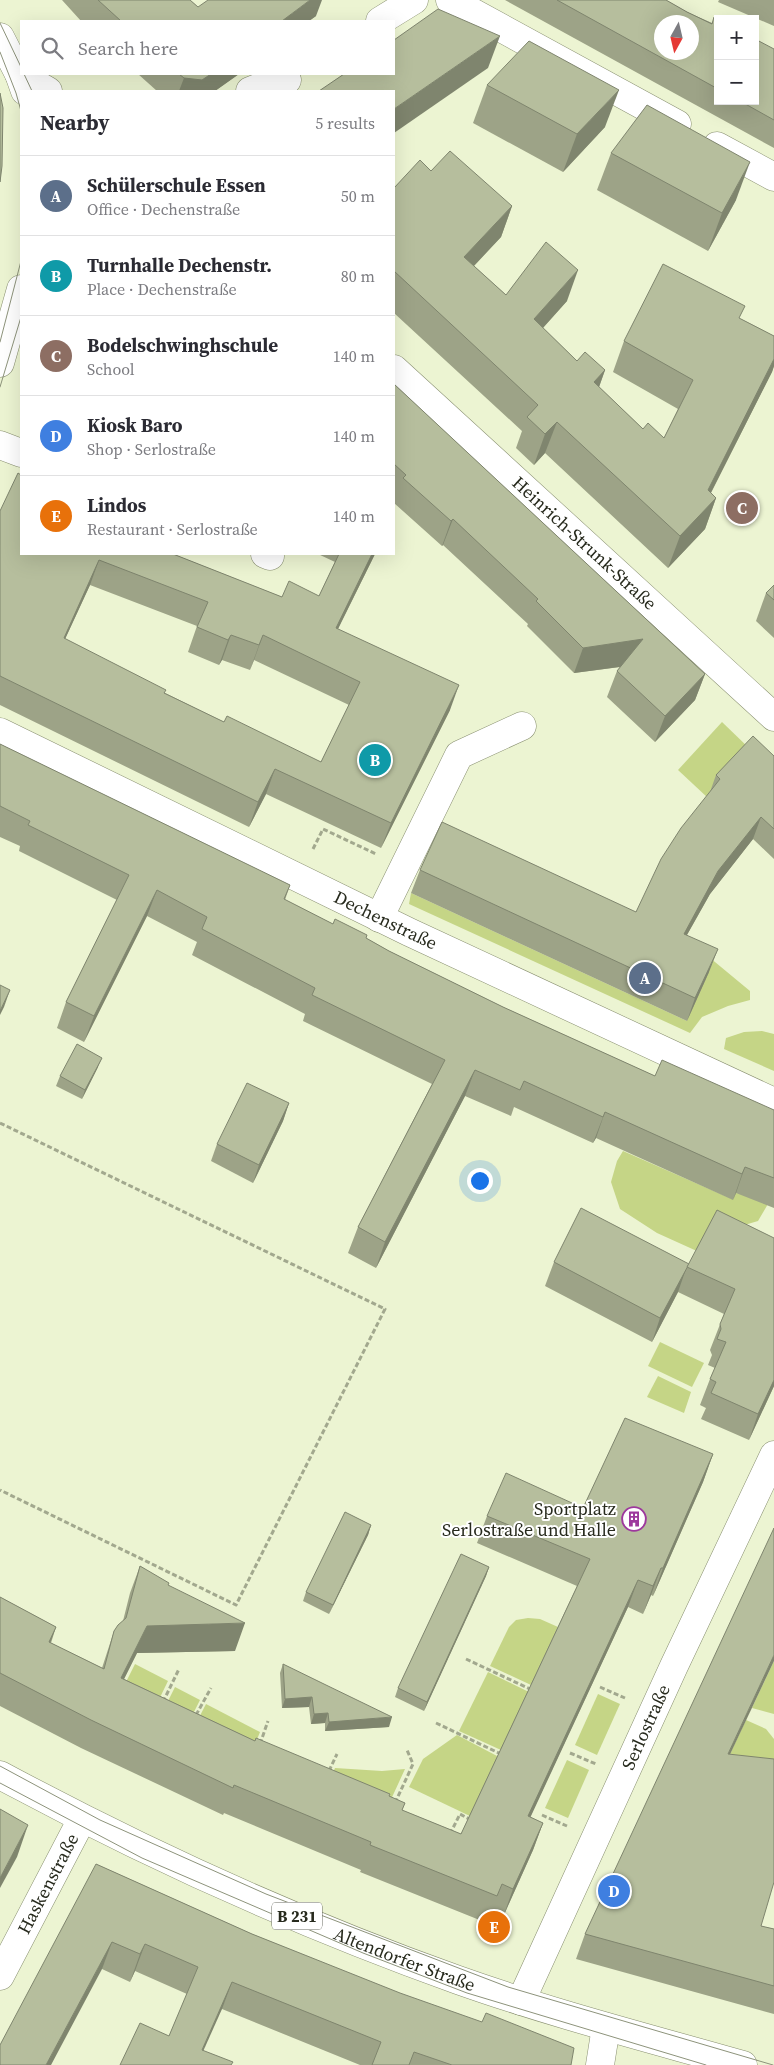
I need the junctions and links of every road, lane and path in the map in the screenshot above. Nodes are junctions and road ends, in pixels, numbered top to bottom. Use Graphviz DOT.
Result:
graph roads {
  1 [pos="414,0"];
  2 [pos="450,0"];
  3 [pos="382,20"];
  4 [pos="0,37"];
  5 [pos="22,82"];
  6 [pos="288,82"];
  7 [pos="45,90"];
  8 [pos="252,90"];
  9 [pos="774,177"];
  10 [pos="20,293"];
  11 [pos="0,363"];
  12 [pos="395,370"];
  13 [pos="0,445"];
  14 [pos="20,453"];
  15 [pos="774,717"];
  16 [pos="522,726"];
  17 [pos="0,732"];
  18 [pos="327,822"];
  19 [pos="323,829"];
  20 [pos="311,853"];
  21 [pos="404,868"];
  22 [pos="379,918"];
  23 [pos="774,1102"];
  24 [pos="0,1123"];
  25 [pos="774,1455"];
  26 [pos="0,1490"];
  27 [pos="466,1659"];
  28 [pos="179,1669"];
  29 [pos="534,1681"];
  30 [pos="211,1688"];
  31 [pos="600,1688"];
  32 [pos="530,1690"];
  33 [pos="527,1698"];
  34 [pos="628,1700"];
  35 [pos="160,1710"];
  36 [pos="193,1721"];
  37 [pos="268,1721"];
  38 [pos="436,1723"];
  39 [pos="504,1746"];
  40 [pos="406,1750"];
  41 [pos="257,1751"];
  42 [pos="570,1753"];
  43 [pos="337,1754"];
  44 [pos="501,1754"];
  45 [pos="497,1763"];
  46 [pos="599,1765"];
  47 [pos="0,1775"];
  48 [pos="326,1780"];
  49 [pos="393,1807"];
  50 [pos="475,1811"];
  51 [pos="542,1815"];
  52 [pos="82,1819"];
  53 [pos="570,1827"];
  54 [pos="441,1831"];
  55 [pos="0,1976"];
  56 [pos="521,2001"];
  57 [pos="606,2027"];
  58 [pos="600,2065"];
  59 [pos="743,2065"];
  1 -- 3 [label="street"];
  2 -- 9 [label="street"];
  4 -- 5 [label="street"];
  5 -- 7 [label="street"];
  6 -- 8 [label="street"];
  10 -- 11 [label="street"];
  12 -- 15 [label="street, Heinrich-Strunk-Straße"];
  13 -- 14 [label="street"];
  16 -- 21 [label="street"];
  17 -- 22 [label="street, Dechenstraße"];
  18 -- 19 [label="path"];
  19 -- 20 [label="path"];
  19 -- 21 [label="path"];
  21 -- 22 [label="street"];
  22 -- 23 [label="street, Dechenstraße"];
  24 -- 26 [label="path"];
  25 -- 56 [label="street, Serlostraße"];
  27 -- 32 [label="path"];
  28 -- 35 [label="path"];
  29 -- 32 [label="path"];
  30 -- 36 [label="path"];
  31 -- 34 [label="path"];
  32 -- 33 [label="path"];
  37 -- 41 [label="path"];
  38 -- 44 [label="path"];
  39 -- 44 [label="path"];
  40 -- 49 [label="path"];
  42 -- 46 [label="path"];
  43 -- 48 [label="path"];
  44 -- 45 [label="path"];
  47 -- 52 [label="street, Altendorfer Straße / B 231"];
  50 -- 54 [label="path"];
  51 -- 53 [label="path"];
  52 -- 55 [label="street, Haskenstraße"];
  52 -- 56 [label="street, Altendorfer Straße / B 231"];
  56 -- 57 [label="street, Altendorfer Straße / B 231"];
  57 -- 58 [label="street"];
  57 -- 59 [label="street, Altendorfer Straße / B 231"];
}
